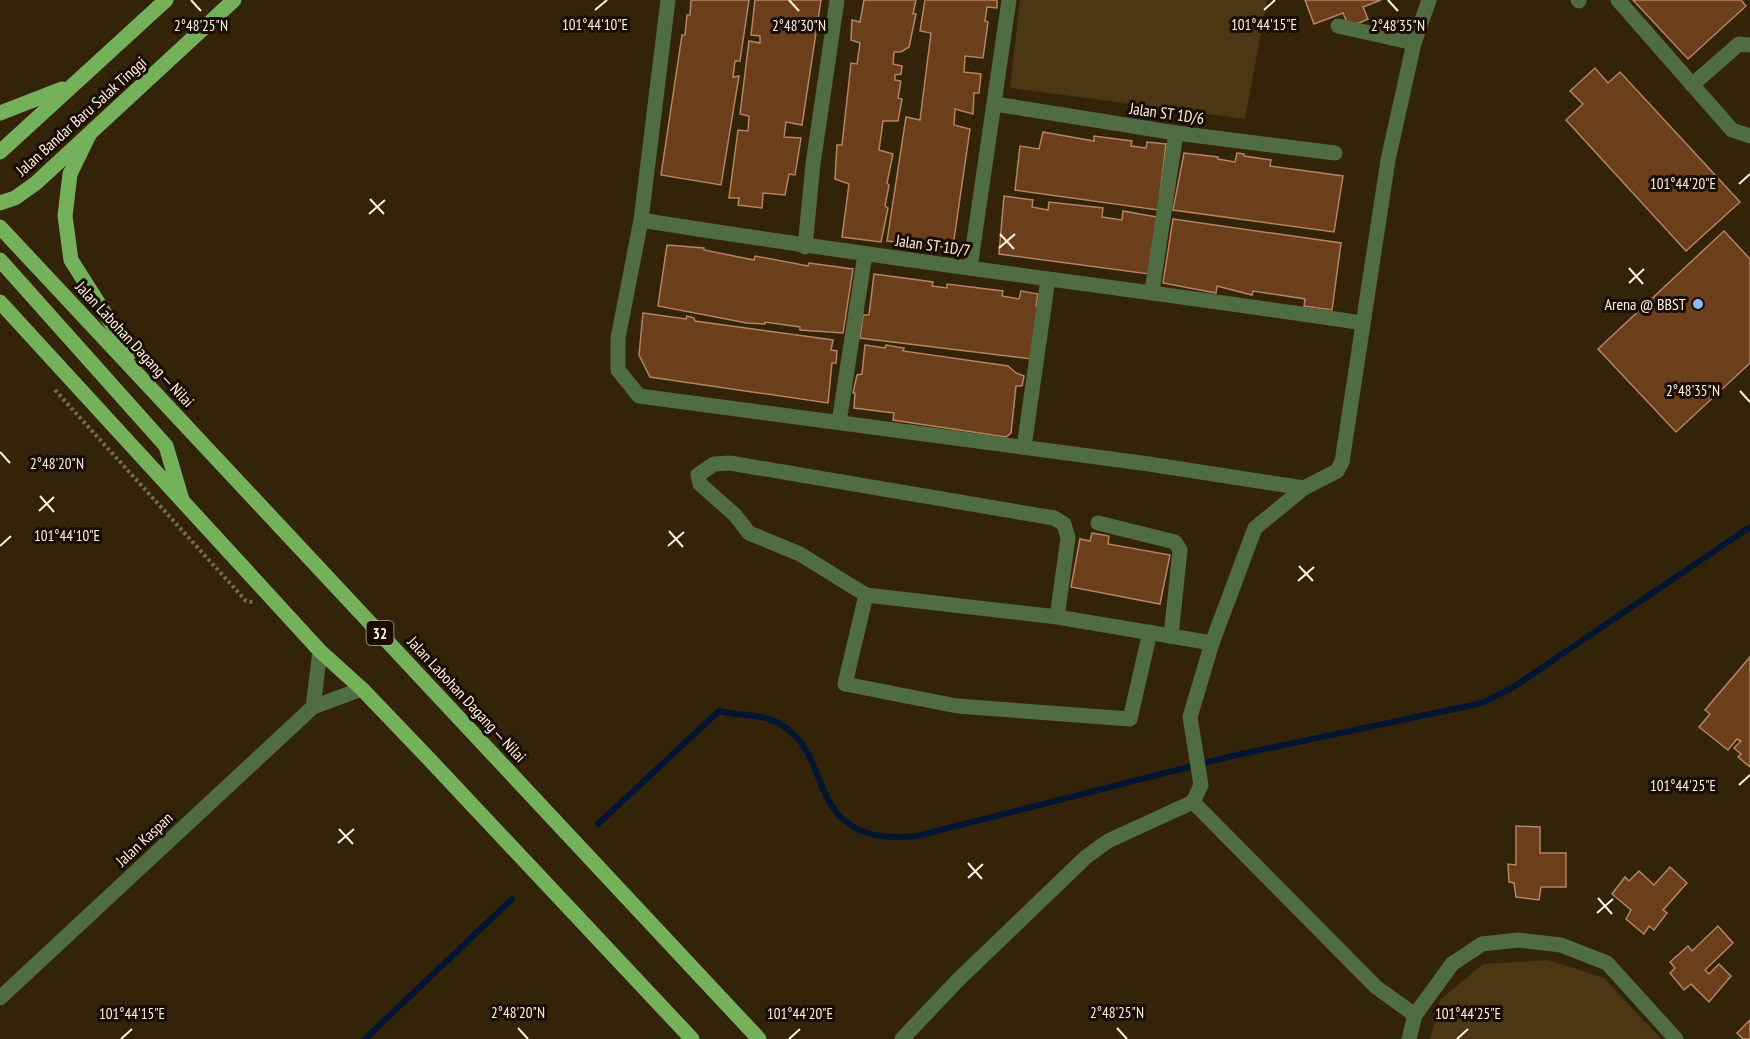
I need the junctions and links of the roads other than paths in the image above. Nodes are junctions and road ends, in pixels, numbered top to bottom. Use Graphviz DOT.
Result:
graph roads {
  1 [pos="166,0"];
  2 [pos="668,0"];
  3 [pos="837,0"];
  4 [pos="1009,0"];
  5 [pos="1429,0"];
  6 [pos="1618,0"];
  7 [pos="230,1"];
  8 [pos="1338,26"];
  9 [pos="1414,43"];
  10 [pos="1750,45"];
  11 [pos="1692,85"];
  12 [pos="68,87"];
  13 [pos="995,104"];
  14 [pos="0,113"];
  15 [pos="1176,133"];
  16 [pos="89,135"];
  17 [pos="1750,136"];
  18 [pos="0,152"];
  19 [pos="1335,153"];
  20 [pos="0,203"];
  21 [pos="641,220"];
  22 [pos="0,227"];
  23 [pos="805,247"];
  24 [pos="865,254"];
  25 [pos="0,260"];
  26 [pos="970,268"];
  27 [pos="1048,279"];
  28 [pos="1152,291"];
  29 [pos="0,302"];
  30 [pos="1363,323"];
  31 [pos="839,422"];
  32 [pos="188,428"];
  33 [pos="1024,447"];
  34 [pos="1304,488"];
  35 [pos="184,506"];
  36 [pos="1098,523"];
  37 [pos="866,595"];
  38 [pos="1057,617"];
  39 [pos="1150,632"];
  40 [pos="1171,636"];
  41 [pos="1212,643"];
  42 [pos="320,651"];
  43 [pos="362,689"];
  44 [pos="313,707"];
  45 [pos="1193,802"];
  46 [pos="0,998"];
  47 [pos="1415,1015"];
  48 [pos="692,1039"];
  49 [pos="759,1039"];
  50 [pos="902,1039"];
  51 [pos="1409,1039"];
  52 [pos="1676,1039"];
  1 -- 12 [label="main road"];
  2 -- 21 [label="street"];
  3 -- 23 [label="street"];
  4 -- 13 [label="street"];
  5 -- 9 [label="street"];
  6 -- 11 [label="street"];
  7 -- 16 [label="main road, Jalan Bandar Baru Salak Tinggi"];
  8 -- 9 [label="street"];
  9 -- 30 [label="street"];
  10 -- 11 [label="street"];
  11 -- 17 [label="street"];
  12 -- 14 [label="main road"];
  12 -- 18 [label="main road"];
  13 -- 15 [label="street, Jalan ST 1D/6"];
  13 -- 26 [label="street"];
  15 -- 19 [label="street, Jalan ST 1D/6"];
  15 -- 28 [label="street"];
  16 -- 20 [label="main road, Jalan Bandar Baru Salak Tinggi"];
  16 -- 32 [label="main road"];
  21 -- 23 [label="street, Jalan ST 1D/7"];
  21 -- 31 [label="street"];
  22 -- 32 [label="main road, Jalan Labohan Dagang ‒ Nilai / 32"];
  23 -- 24 [label="street, Jalan ST 1D/7"];
  24 -- 26 [label="street, Jalan ST 1D/7"];
  24 -- 31 [label="street"];
  25 -- 35 [label="main road"];
  26 -- 27 [label="street, Jalan ST 1D/7"];
  27 -- 28 [label="street, Jalan ST 1D/7"];
  27 -- 33 [label="street"];
  28 -- 30 [label="street, Jalan ST 1D/7"];
  29 -- 35 [label="main road"];
  30 -- 34 [label="street"];
  31 -- 33 [label="street"];
  32 -- 49 [label="main road, Jalan Labohan Dagang ‒ Nilai / 32"];
  33 -- 34 [label="street"];
  34 -- 41 [label="street"];
  35 -- 42 [label="main road"];
  36 -- 40 [label="street"];
  37 -- 38 [label="street"];
  37 -- 38 [label="street"];
  37 -- 39 [label="street"];
  38 -- 39 [label="street"];
  39 -- 40 [label="street"];
  40 -- 41 [label="street"];
  41 -- 45 [label="street"];
  42 -- 43 [label="main road"];
  42 -- 44 [label="street"];
  43 -- 44 [label="street"];
  43 -- 48 [label="main road"];
  44 -- 46 [label="street, Jalan Kaspan"];
  45 -- 47 [label="street"];
  45 -- 50 [label="street"];
  47 -- 51 [label="street"];
  47 -- 52 [label="street"];
}
